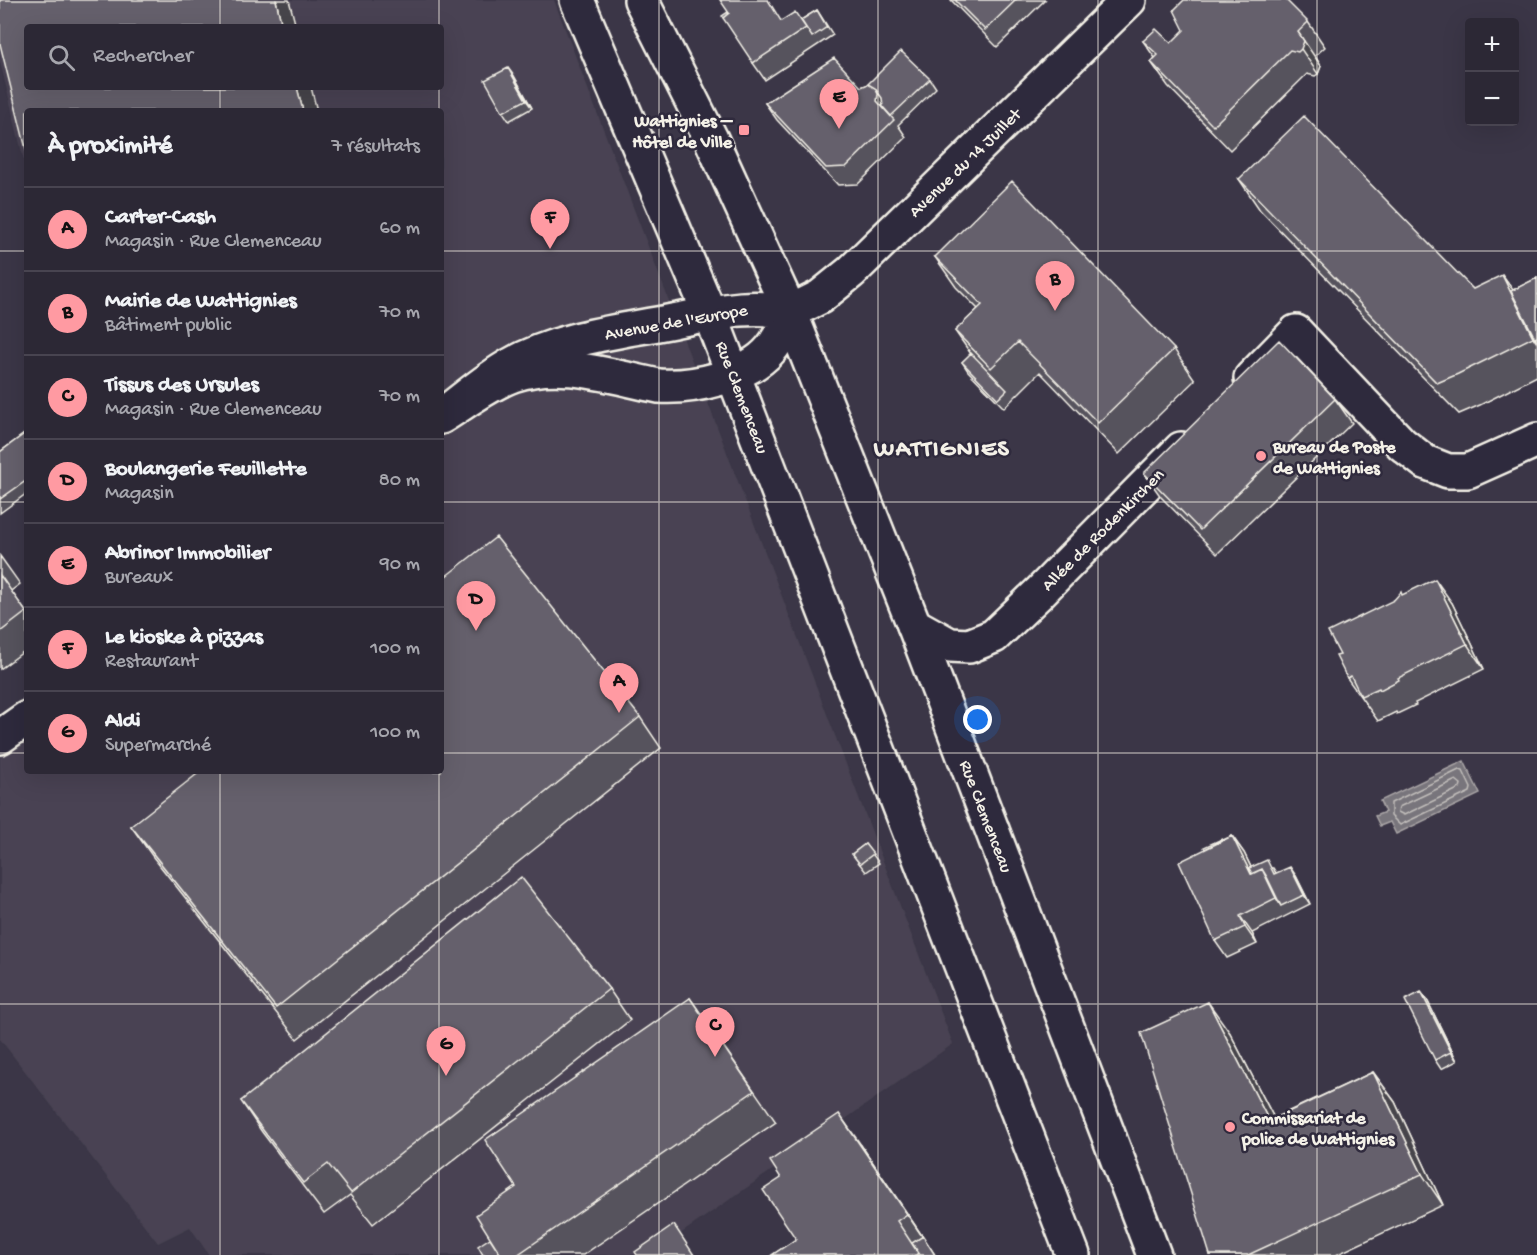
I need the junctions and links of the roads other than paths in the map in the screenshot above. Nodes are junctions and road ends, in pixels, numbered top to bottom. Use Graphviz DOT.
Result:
graph roads {
  1 [pos="577,0"];
  2 [pos="641,0"];
  3 [pos="1129,0"];
  4 [pos="710,312"];
  5 [pos="790,312"];
  6 [pos="734,374"];
  7 [pos="1231,399"];
  8 [pos="444,415"];
  9 [pos="444,415"];
  10 [pos="1198,432"];
  11 [pos="1537,440"];
  12 [pos="914,625"];
  13 [pos="24,720"];
  14 [pos="0,737"];
  15 [pos="1073,1255"];
  16 [pos="1154,1255"];
  1 -- 4 [label="main road, Rue Clemenceau"];
  2 -- 5 [label="main road, Rue Clemenceau"];
  3 -- 5 [label="main road, Avenue du 14 Juillet"];
  4 -- 5 [label="main road, Avenue de l'Europe"];
  4 -- 6 [label="main road, Rue Clemenceau"];
  4 -- 8 [label="main road, Avenue de l'Europe"];
  5 -- 6 [label="main road, Avenue de l'Europe"];
  5 -- 12 [label="main road, Rue Clemenceau"];
  6 -- 9 [label="main road, Avenue de l'Europe"];
  6 -- 15 [label="main road, Rue Clemenceau"];
  7 -- 11 [label="main road"];
  10 -- 12 [label="main road, Allée de Rodenkirchen"];
  12 -- 16 [label="main road, Rue Clemenceau"];
  13 -- 14 [label="main road"];
}
